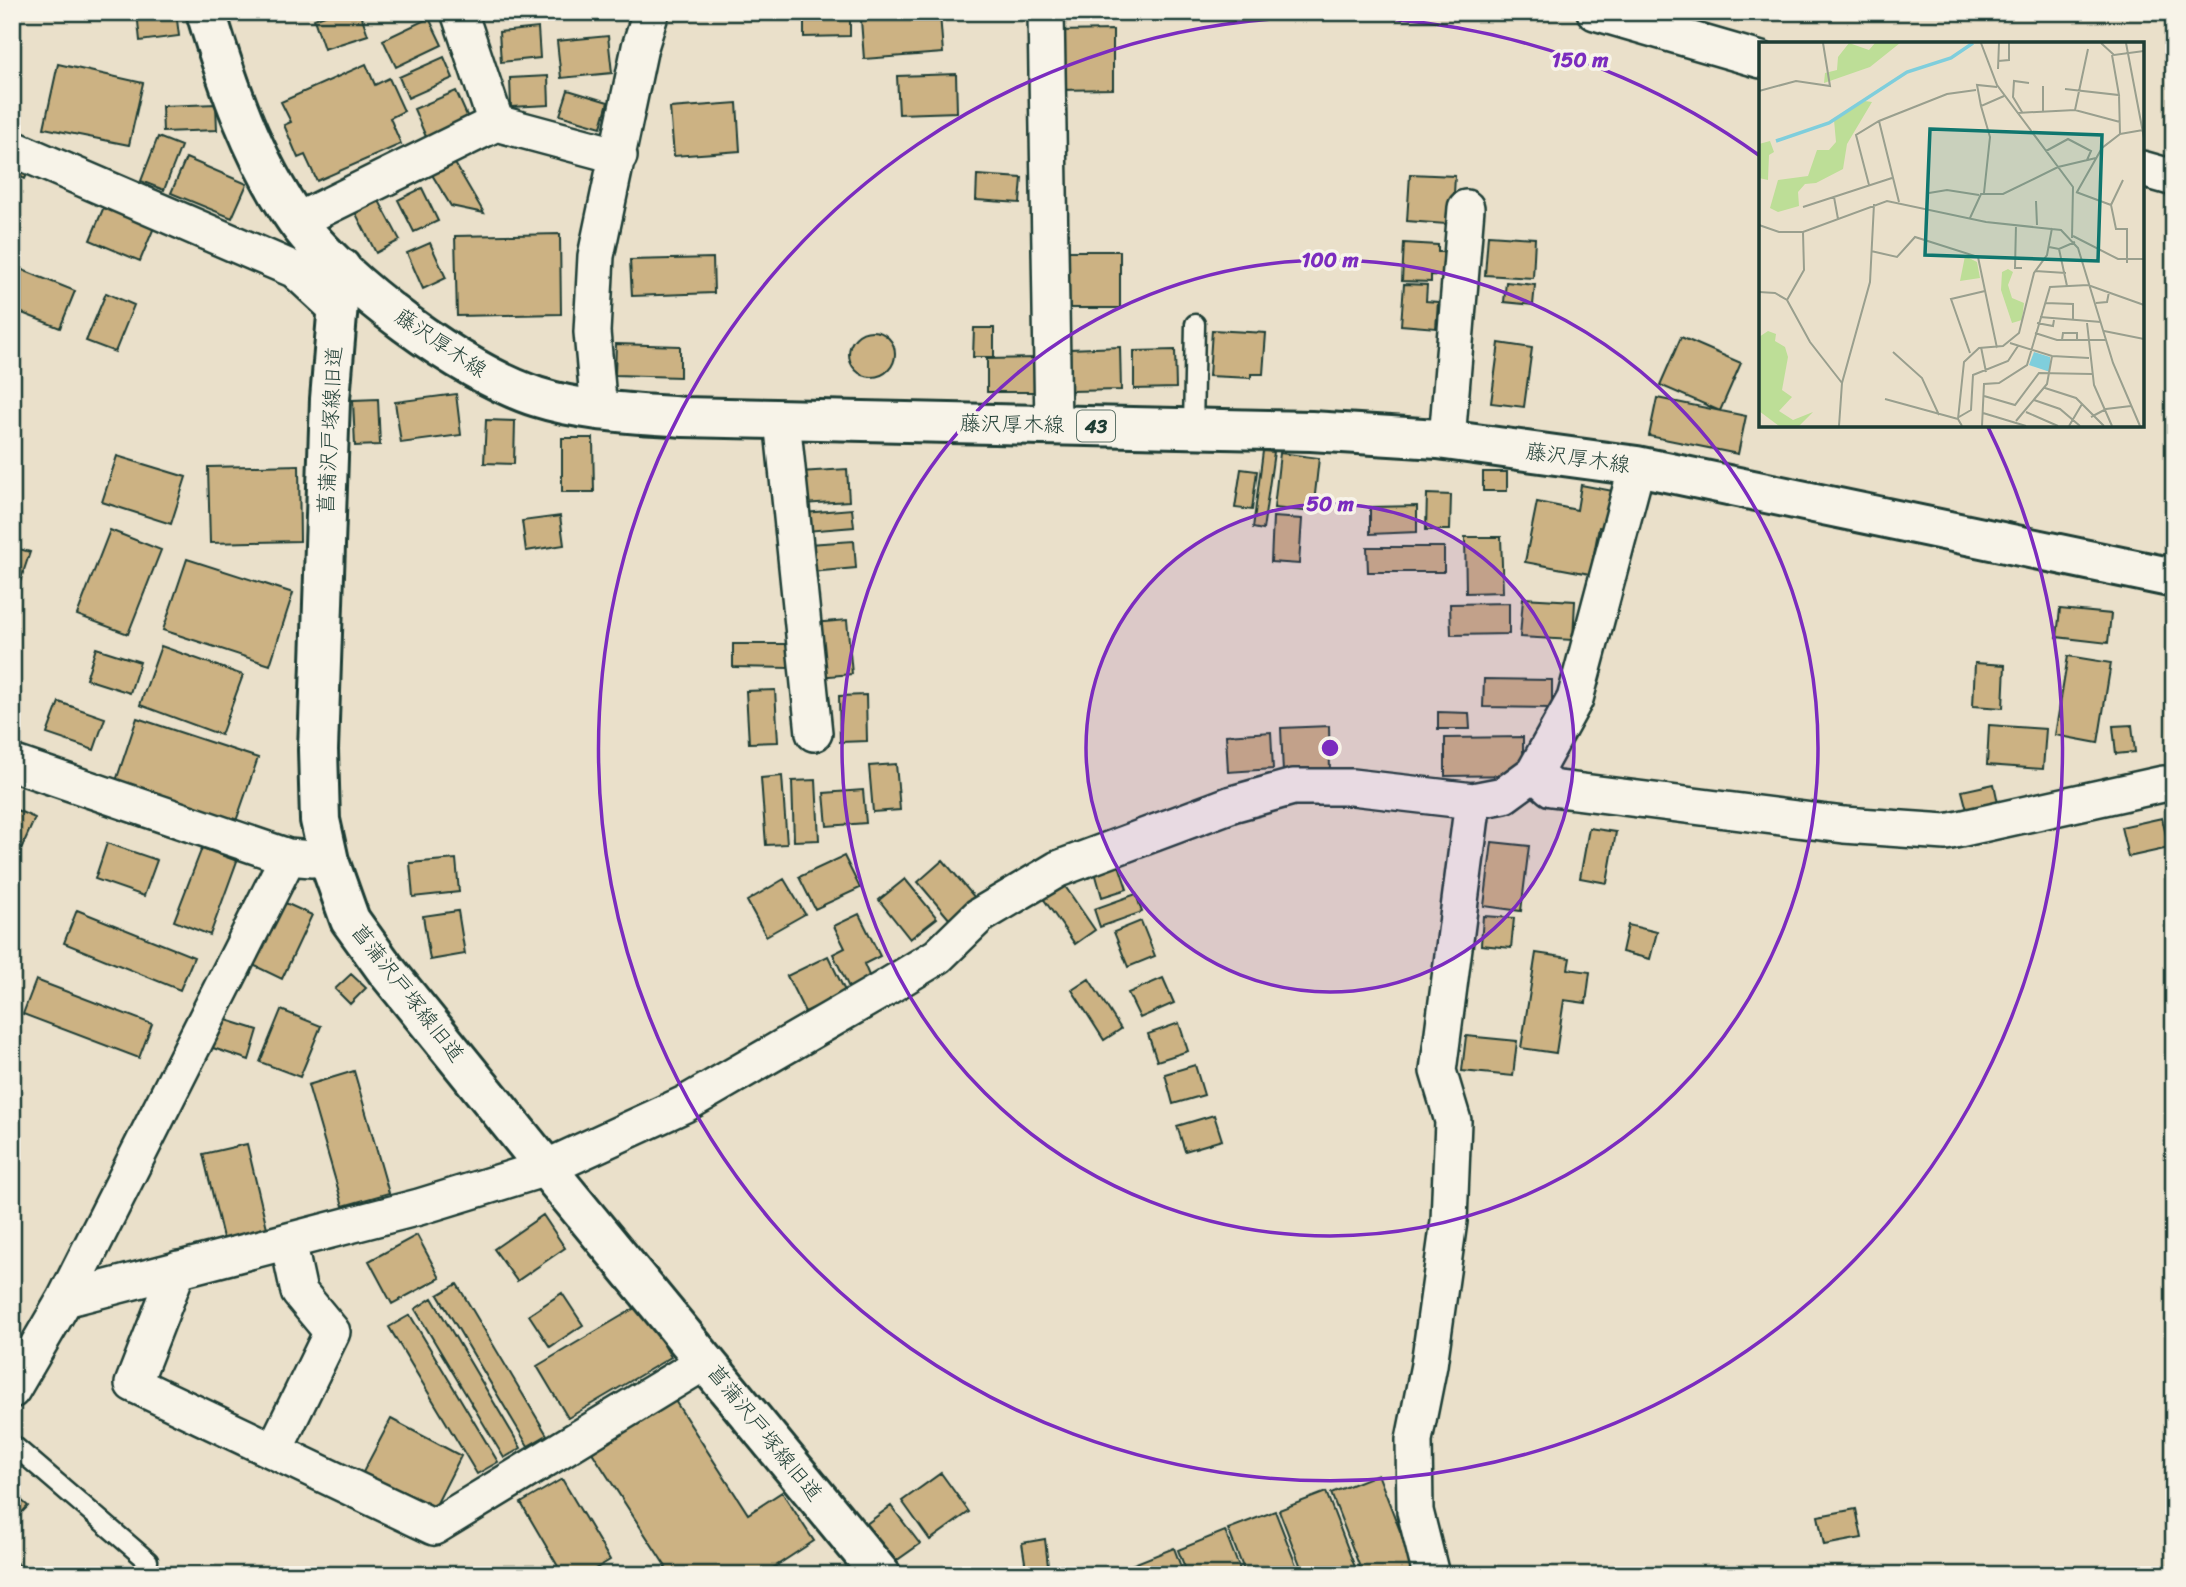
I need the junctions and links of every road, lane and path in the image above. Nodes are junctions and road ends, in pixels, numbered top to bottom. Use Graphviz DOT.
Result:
graph roads {
  1 [pos="206,12"];
  2 [pos="459,12"];
  3 [pos="650,12"];
  4 [pos="1046,12"];
  5 [pos="1595,12"];
  6 [pos="1759,59"];
  7 [pos="496,123"];
  8 [pos="12,148"];
  9 [pos="619,156"];
  10 [pos="2144,170"];
  11 [pos="2174,178"];
  12 [pos="1466,208"];
  13 [pos="297,221"];
  14 [pos="341,268"];
  15 [pos="337,309"];
  16 [pos="1195,324"];
  17 [pos="599,411"];
  18 [pos="782,419"];
  19 [pos="1053,425"];
  20 [pos="1193,428"];
  21 [pos="1447,440"];
  22 [pos="1637,466"];
  23 [pos="2174,578"];
  24 [pos="814,733"];
  25 [pos="12,764"];
  26 [pos="1534,773"];
  27 [pos="2163,784"];
  28 [pos="1473,801"];
  29 [pos="288,857"];
  30 [pos="329,861"];
  31 [pos="546,1168"];
  32 [pos="288,1241"];
  33 [pos="178,1269"];
  34 [pos="65,1299"];
  35 [pos="706,1361"];
  36 [pos="12,1390"];
  37 [pos="12,1444"];
  38 [pos="274,1451"];
  39 [pos="144,1575"];
  40 [pos="881,1575"];
  41 [pos="1431,1575"];
  1 -- 13 [label="main road, 藤沢厚木線 / 43"];
  2 -- 7 [label="street"];
  3 -- 9 [label="street"];
  4 -- 19 [label="street"];
  5 -- 6 [label="street"];
  7 -- 9 [label="street"];
  7 -- 13 [label="street"];
  8 -- 15 [label="street"];
  9 -- 17 [label="street"];
  10 -- 11 [label="street"];
  12 -- 21 [label="street"];
  13 -- 14 [label="main road, 藤沢厚木線 / 43"];
  14 -- 15 [label="main road, 菖蒲沢戸塚線旧道"];
  14 -- 17 [label="main road, 藤沢厚木線 / 43"];
  15 -- 30 [label="main road, 菖蒲沢戸塚線旧道"];
  16 -- 20 [label="lane"];
  17 -- 18 [label="main road, 藤沢厚木線 / 43"];
  18 -- 19 [label="main road, 藤沢厚木線 / 43"];
  18 -- 24 [label="street"];
  19 -- 20 [label="main road, 藤沢厚木線 / 43"];
  20 -- 21 [label="main road, 藤沢厚木線 / 43"];
  21 -- 22 [label="main road, 藤沢厚木線 / 43"];
  22 -- 23 [label="main road, 藤沢厚木線 / 43"];
  22 -- 26 [label="street"];
  25 -- 29 [label="street"];
  26 -- 27 [label="street"];
  26 -- 28 [label="street"];
  28 -- 31 [label="street"];
  28 -- 41 [label="street"];
  29 -- 30 [label="street"];
  29 -- 34 [label="street"];
  30 -- 31 [label="main road, 菖蒲沢戸塚線旧道"];
  31 -- 32 [label="street"];
  31 -- 35 [label="main road, 菖蒲沢戸塚線旧道"];
  32 -- 33 [label="street"];
  32 -- 38 [label="street"];
  33 -- 34 [label="street"];
  33 -- 38 [label="street"];
  34 -- 36 [label="street"];
  35 -- 38 [label="street"];
  35 -- 40 [label="main road, 菖蒲沢戸塚線旧道"];
  37 -- 39 [label="lane"];
}
